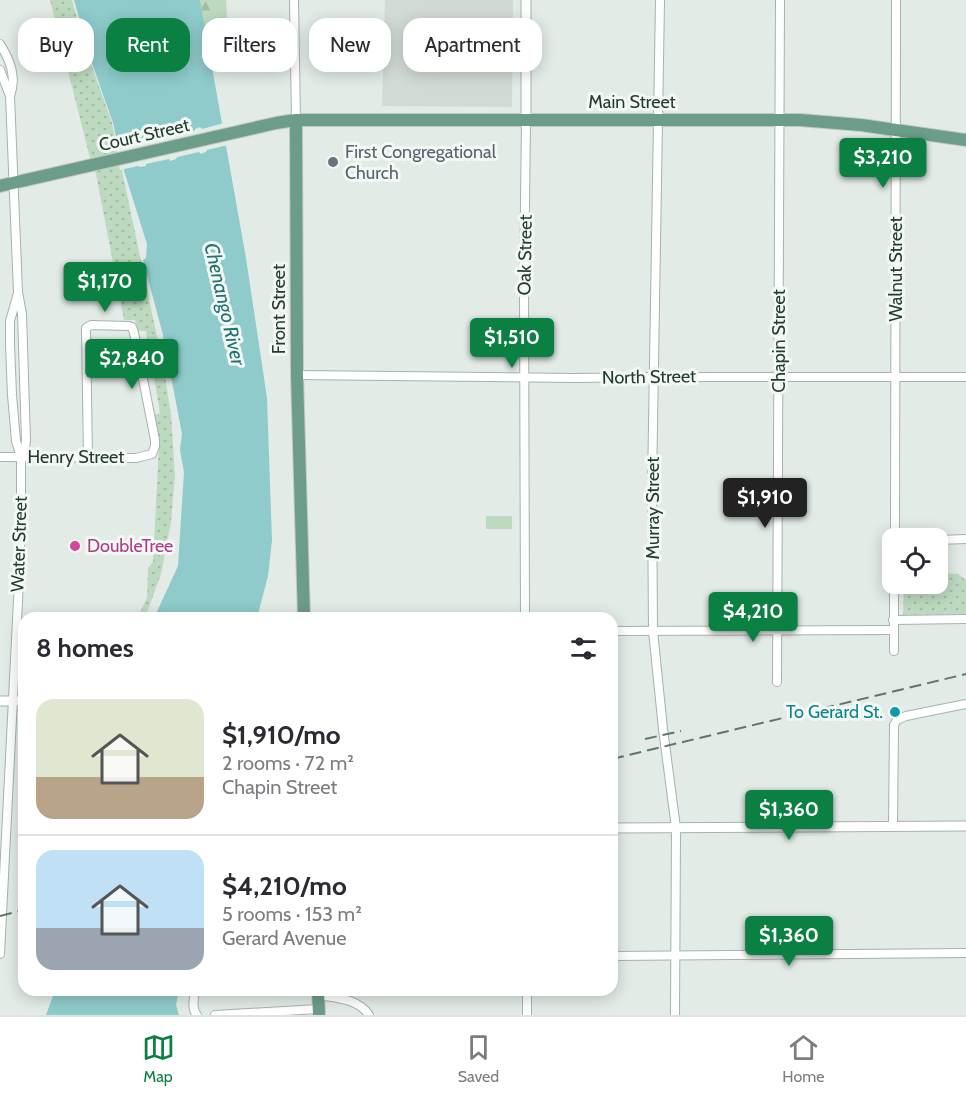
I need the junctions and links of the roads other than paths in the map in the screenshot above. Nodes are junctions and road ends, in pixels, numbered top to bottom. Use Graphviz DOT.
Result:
graph roads {
  1 [pos="294,0"];
  2 [pos="526,0"];
  3 [pos="660,0"];
  4 [pos="780,0"];
  5 [pos="896,0"];
  6 [pos="0,44"];
  7 [pos="0,70"];
  8 [pos="10,96"];
  9 [pos="296,120"];
  10 [pos="526,120"];
  11 [pos="658,120"];
  12 [pos="779,120"];
  13 [pos="896,129"];
  14 [pos="966,140"];
  15 [pos="14,183"];
  16 [pos="0,186"];
  17 [pos="18,292"];
  18 [pos="297,375"];
  19 [pos="525,377"];
  20 [pos="654,377"];
  21 [pos="779,377"];
  22 [pos="966,377"];
  23 [pos="896,378"];
  24 [pos="0,457"];
  25 [pos="21,457"];
  26 [pos="88,459"];
  27 [pos="895,528"];
  28 [pos="966,539"];
  29 [pos="948,540"];
  30 [pos="894,594"];
  31 [pos="304,612"];
  32 [pos="525,612"];
  33 [pos="966,619"];
  34 [pos="893,620"];
  35 [pos="777,630"];
  36 [pos="893,630"];
  37 [pos="618,631"];
  38 [pos="653,631"];
  39 [pos="894,651"];
  40 [pos="777,682"];
  41 [pos="0,701"];
  42 [pos="13,701"];
  43 [pos="18,701"];
  44 [pos="966,704"];
  45 [pos="966,826"];
  46 [pos="893,827"];
  47 [pos="618,828"];
  48 [pos="676,828"];
  49 [pos="1,926"];
  50 [pos="966,953"];
  51 [pos="0,954"];
  52 [pos="675,955"];
  53 [pos="618,956"];
  54 [pos="195,996"];
  55 [pos="318,996"];
  56 [pos="330,996"];
  57 [pos="527,996"];
  58 [pos="318,1012"];
  59 [pos="197,1015"];
  60 [pos="215,1015"];
  61 [pos="369,1015"];
  62 [pos="527,1015"];
  63 [pos="675,1015"];
  1 -- 9 [label="street, Front Street"];
  2 -- 10 [label="street, Oak Street"];
  3 -- 11 [label="street, Murray Street"];
  4 -- 12 [label="street, Chapin Street"];
  5 -- 13 [label="street, Walnut Street"];
  6 -- 8 [label="street"];
  7 -- 8 [label="street"];
  8 -- 15 [label="street, Water Street"];
  9 -- 10 [label="main road, Main Street"];
  9 -- 15 [label="main road, Court Street"];
  9 -- 18 [label="main road, Front Street"];
  10 -- 11 [label="main road, Main Street"];
  10 -- 19 [label="street, Oak Street"];
  11 -- 12 [label="main road, Main Street"];
  11 -- 20 [label="street, Murray Street"];
  12 -- 13 [label="main road, Main Street"];
  12 -- 21 [label="street, Chapin Street"];
  13 -- 14 [label="main road, Main Street"];
  13 -- 23 [label="street, Walnut Street"];
  15 -- 16 [label="main road, Court Street"];
  15 -- 17 [label="street, Water Street"];
  17 -- 25 [label="street, Water Street"];
  17 -- 25 [label="street, Water Street"];
  18 -- 19 [label="street, North Street"];
  18 -- 31 [label="main road, Front Street"];
  19 -- 20 [label="street, North Street"];
  19 -- 32 [label="street, Oak Street"];
  20 -- 21 [label="street, North Street"];
  20 -- 38 [label="street, Murray Street"];
  21 -- 23 [label="street, North Street"];
  21 -- 35 [label="street, Chapin Street"];
  22 -- 23 [label="street, North Street"];
  23 -- 27 [label="street, Walnut Street"];
  24 -- 25 [label="street, Henry Street"];
  25 -- 26 [label="street, Henry Street"];
  25 -- 42 [label="street, Water Street"];
  26 -- 26 [label="street, Henry Street"];
  28 -- 29 [label="street"];
  30 -- 34 [label="street"];
  33 -- 34 [label="street"];
  34 -- 36 [label="street"];
  35 -- 36 [label="street"];
  35 -- 38 [label="street"];
  35 -- 40 [label="street, Chapin Street"];
  36 -- 39 [label="street"];
  37 -- 38 [label="street"];
  38 -- 48 [label="street, Murray Street"];
  41 -- 42 [label="street"];
  42 -- 43 [label="street"];
  42 -- 49 [label="street, Water Street"];
  44 -- 46 [label="street"];
  45 -- 46 [label="street"];
  46 -- 48 [label="street"];
  47 -- 48 [label="street"];
  48 -- 52 [label="street, Murray Street"];
  49 -- 51 [label="street, Water Street"];
  50 -- 52 [label="street"];
  52 -- 53 [label="street"];
  52 -- 63 [label="street, Murray Street"];
  54 -- 59 [label="street"];
  55 -- 58 [label="main road"];
  56 -- 61 [label="street"];
  57 -- 62 [label="street"];
  58 -- 60 [label="street"];
}
